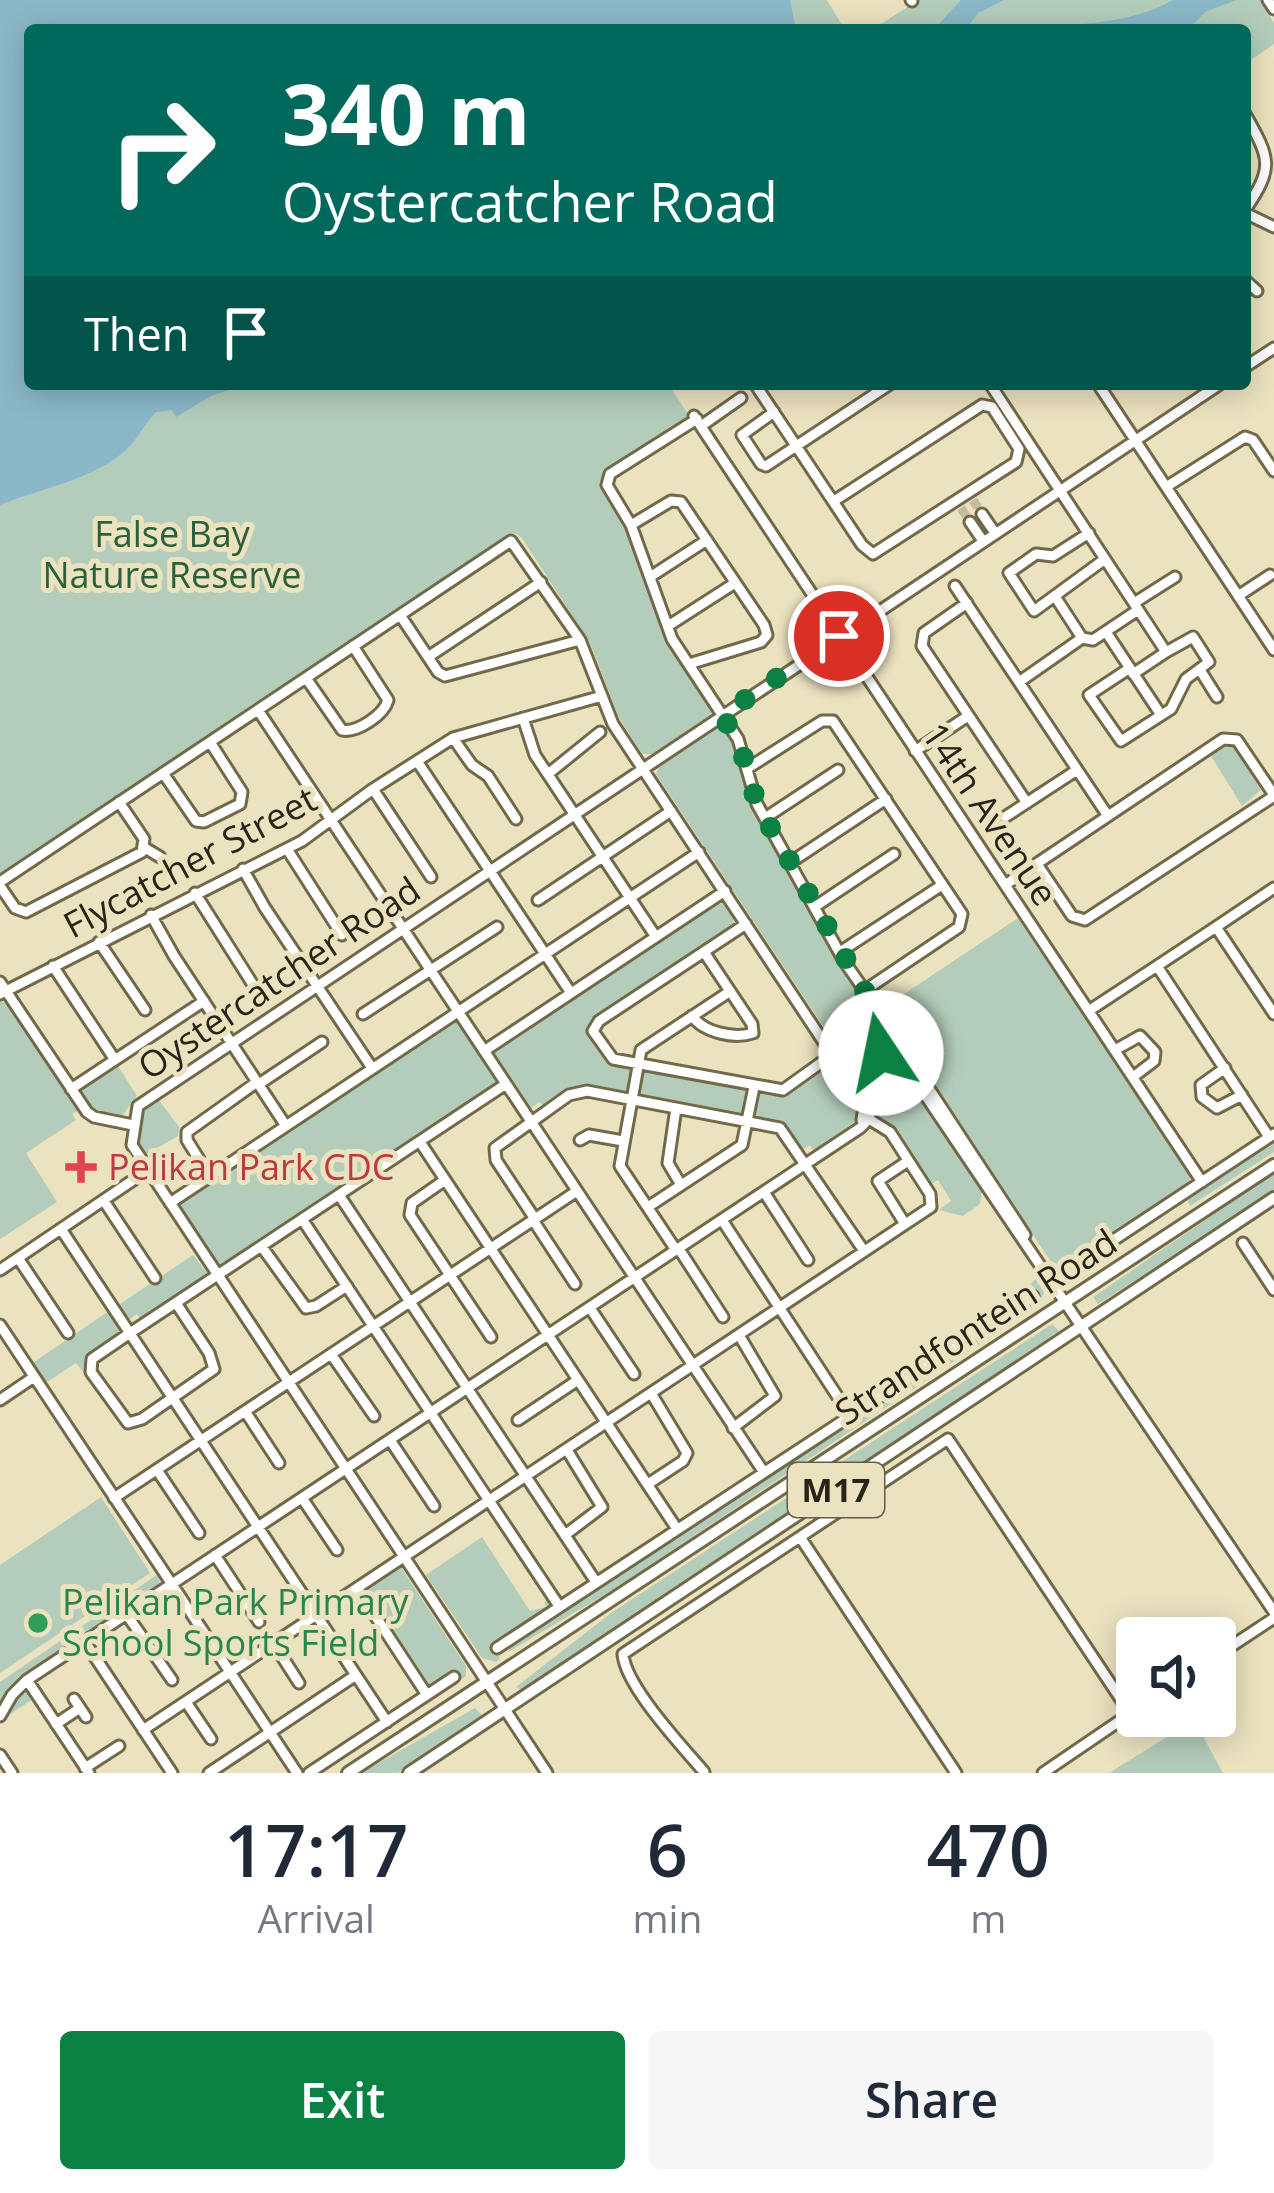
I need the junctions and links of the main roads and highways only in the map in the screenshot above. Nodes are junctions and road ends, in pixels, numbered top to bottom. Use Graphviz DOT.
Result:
graph roads {
  1 [pos="1274,1166"];
  2 [pos="1274,1198"];
  3 [pos="348,1773"];
  4 [pos="409,1773"];
  1 -- 3 [label="main road, Strandfontein Road / M17"];
  2 -- 4 [label="main road, Strandfontein Road / M17"];
}
